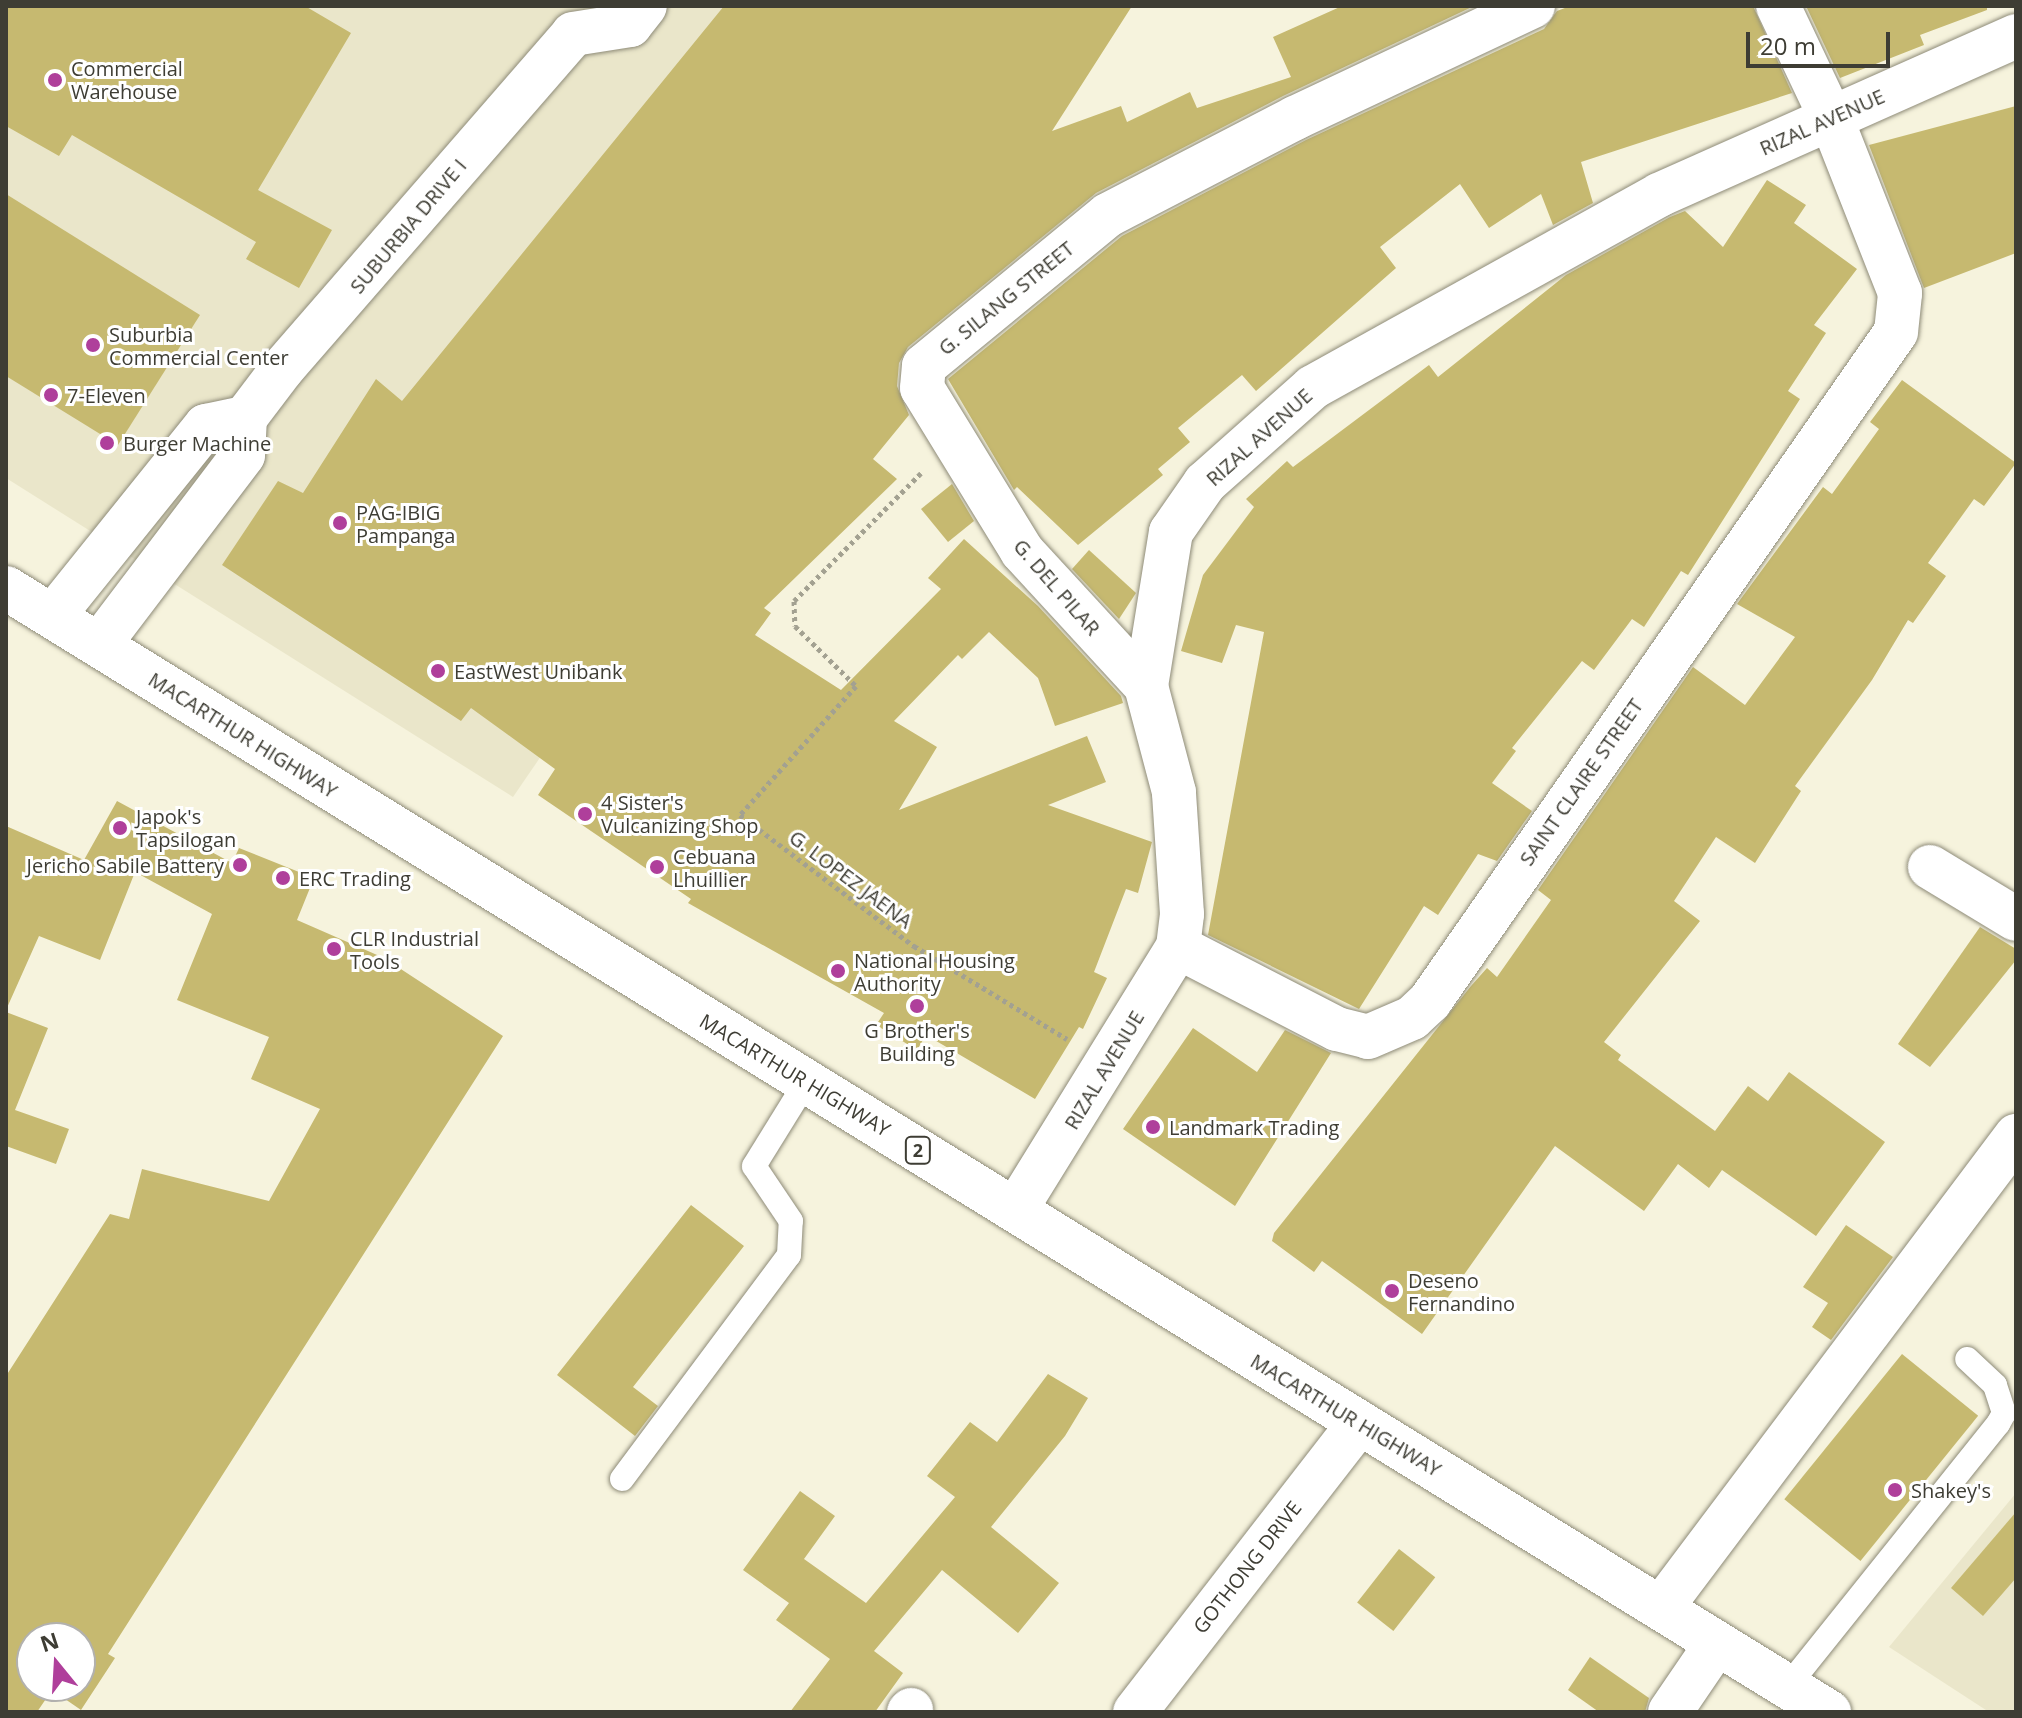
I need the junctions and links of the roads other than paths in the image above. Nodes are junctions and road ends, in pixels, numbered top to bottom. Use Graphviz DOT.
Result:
graph roads {
  1 [pos="645,6"];
  2 [pos="1533,6"];
  3 [pos="1778,6"];
  4 [pos="573,20"];
  5 [pos="2016,36"];
  6 [pos="1831,118"];
  7 [pos="245,418"];
  8 [pos="954,440"];
  9 [pos="6,588"];
  10 [pos="53,616"];
  11 [pos="99,645"];
  12 [pos="1146,686"];
  13 [pos="1930,867"];
  14 [pos="2016,919"];
  15 [pos="1178,947"];
  16 [pos="806,1082"];
  17 [pos="2016,1136"];
  18 [pos="1016,1209"];
  19 [pos="1967,1359"];
  20 [pos="1359,1423"];
  21 [pos="622,1479"];
  22 [pos="1661,1608"];
  23 [pos="1717,1643"];
  24 [pos="1788,1686"];
  25 [pos="1135,1712"];
  26 [pos="1670,1712"];
  27 [pos="1829,1712"];
  1 -- 4 [label="main road, SUBURBIA DRIVE I"];
  2 -- 8 [label="main road, G. SILANG STREET"];
  3 -- 6 [label="main road"];
  4 -- 7 [label="main road, SUBURBIA DRIVE I"];
  5 -- 6 [label="main road, RIZAL AVENUE"];
  6 -- 12 [label="main road, RIZAL AVENUE"];
  6 -- 15 [label="main road, SAINT CLAIRE STREET"];
  7 -- 10 [label="main road"];
  7 -- 11 [label="main road"];
  8 -- 12 [label="main road, G. DEL PILAR"];
  9 -- 10 [label="main road, MACARTHUR HIGHWAY / 2"];
  10 -- 11 [label="main road, MACARTHUR HIGHWAY / 2"];
  11 -- 16 [label="main road, MACARTHUR HIGHWAY / 2"];
  12 -- 15 [label="main road, RIZAL AVENUE"];
  13 -- 14 [label="main road"];
  15 -- 18 [label="main road, RIZAL AVENUE"];
  16 -- 18 [label="main road, MACARTHUR HIGHWAY / 2"];
  16 -- 21 [label="lane"];
  17 -- 22 [label="main road"];
  18 -- 20 [label="main road, MACARTHUR HIGHWAY / 2"];
  19 -- 24 [label="lane"];
  20 -- 22 [label="main road, MACARTHUR HIGHWAY / 2"];
  20 -- 25 [label="main road, GOTHONG DRIVE"];
  22 -- 23 [label="main road, MACARTHUR HIGHWAY / 2"];
  23 -- 24 [label="main road, MACARTHUR HIGHWAY / 2"];
  23 -- 26 [label="main road"];
  24 -- 27 [label="main road, MACARTHUR HIGHWAY / 2"];
}
